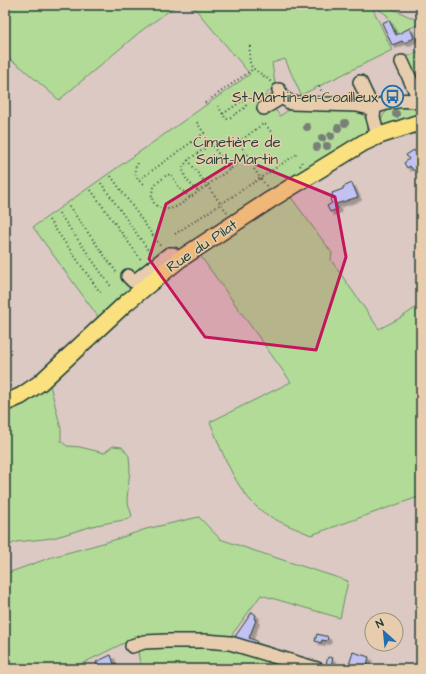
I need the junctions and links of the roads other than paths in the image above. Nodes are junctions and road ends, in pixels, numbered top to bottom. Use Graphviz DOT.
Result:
graph roads {
  1 [pos="402,62"];
  2 [pos="360,82"];
  3 [pos="421,103"];
  4 [pos="264,108"];
  5 [pos="371,108"];
  6 [pos="421,122"];
  7 [pos="378,136"];
  8 [pos="179,260"];
  9 [pos="123,275"];
  10 [pos="5,403"];
  11 [pos="132,646"];
  12 [pos="317,669"];
  1 -- 3 [label="street"];
  2 -- 5 [label="street"];
  3 -- 5 [label="street"];
  4 -- 5 [label="street"];
  5 -- 7 [label="street"];
  6 -- 7 [label="main road, Rue du Pilat"];
  7 -- 8 [label="main road, Rue du Pilat"];
  8 -- 9 [label="street"];
  8 -- 10 [label="main road, Rue du Pilat"];
  11 -- 12 [label="street"];
}
